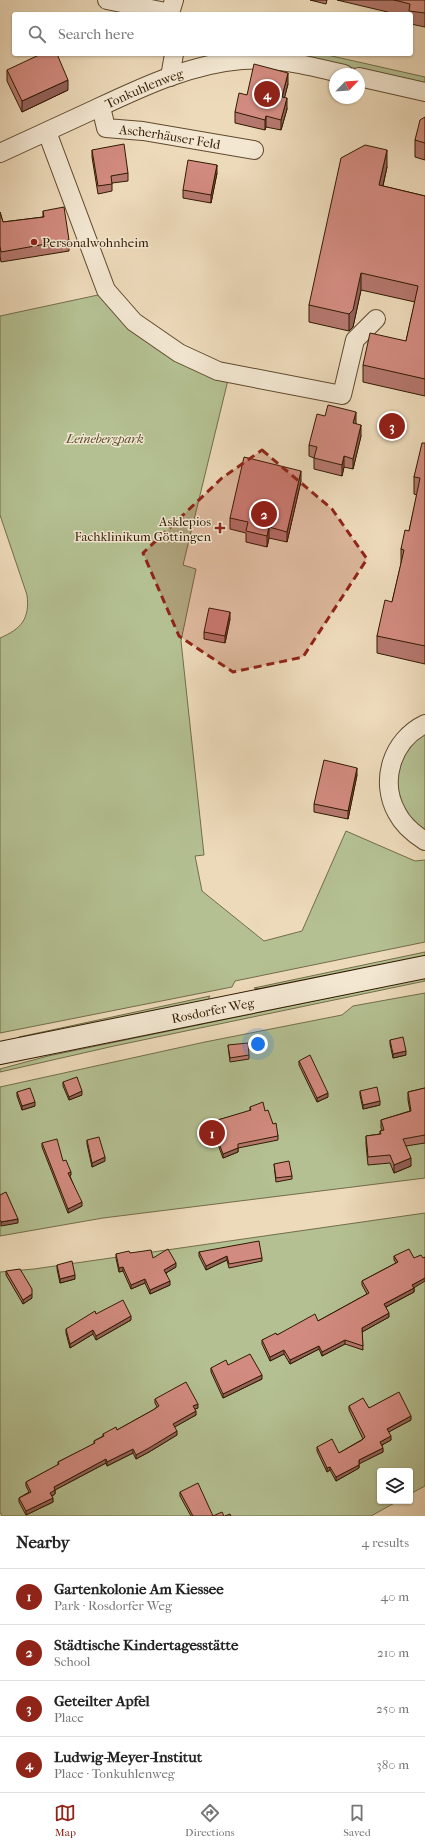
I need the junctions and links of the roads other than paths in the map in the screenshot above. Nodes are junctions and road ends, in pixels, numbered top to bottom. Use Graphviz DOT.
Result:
graph roads {
  1 [pos="107,0"];
  2 [pos="174,0"];
  3 [pos="186,0"];
  4 [pos="165,12"];
  5 [pos="170,12"];
  6 [pos="183,12"];
  7 [pos="174,56"];
  8 [pos="329,71"];
  9 [pos="170,77"];
  10 [pos="365,79"];
  11 [pos="425,92"];
  12 [pos="101,106"];
  13 [pos="46,132"];
  14 [pos="254,150"];
  15 [pos="0,153"];
  16 [pos="376,320"];
  17 [pos="425,724"];
  18 [pos="425,841"];
  19 [pos="425,967"];
  20 [pos="0,1053"];
  1 -- 4 [label="street"];
  2 -- 5 [label="street"];
  3 -- 6 [label="street"];
  7 -- 9 [label="street"];
  8 -- 9 [label="street, Tonkuhlenweg"];
  9 -- 12 [label="street, Tonkuhlenweg"];
  10 -- 11 [label="street"];
  12 -- 13 [label="street, Tonkuhlenweg"];
  12 -- 14 [label="street, Ascherhäuser Feld"];
  13 -- 15 [label="street, Tonkuhlenweg"];
  13 -- 16 [label="street"];
  17 -- 18 [label="street"];
  19 -- 20 [label="main road, Rosdorfer Weg"];
}
